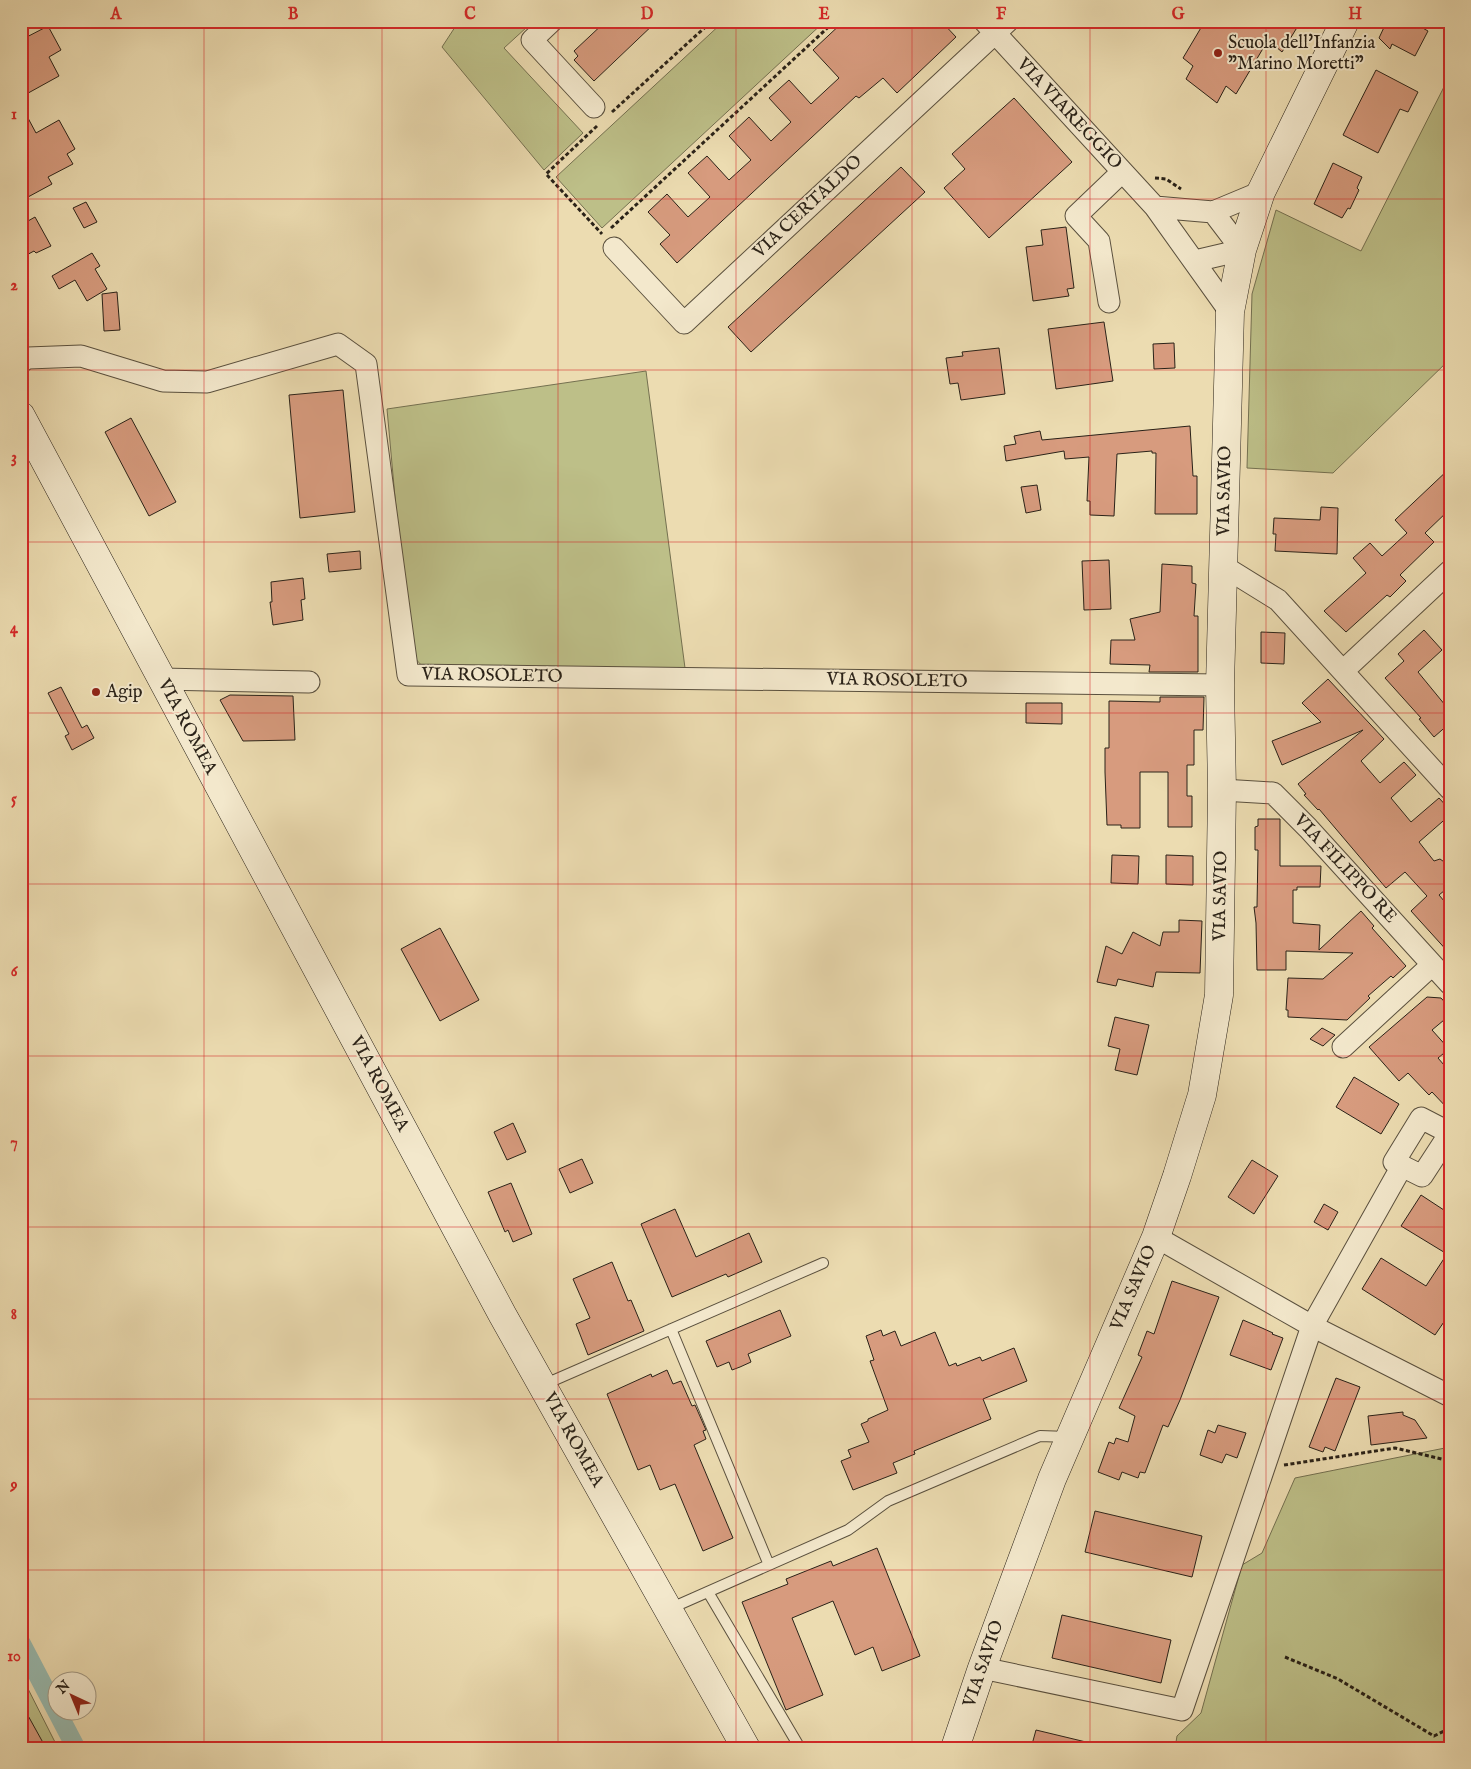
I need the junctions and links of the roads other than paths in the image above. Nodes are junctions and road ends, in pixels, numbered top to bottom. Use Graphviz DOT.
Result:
graph roads {
  1 [pos="552,21"];
  2 [pos="1345,21"];
  3 [pos="995,25"];
  4 [pos="602,114"];
  5 [pos="1122,172"];
  6 [pos="1261,192"];
  7 [pos="1155,207"];
  8 [pos="1213,212"];
  9 [pos="609,242"];
  10 [pos="1242,250"];
  11 [pos="1195,262"];
  12 [pos="1109,302"];
  13 [pos="1230,312"];
  14 [pos="21,362"];
  15 [pos="21,416"];
  16 [pos="1224,566"];
  17 [pos="1450,571"];
  18 [pos="1343,671"];
  19 [pos="161,679"];
  20 [pos="309,682"];
  21 [pos="1220,685"];
  22 [pos="1450,788"];
  23 [pos="1222,790"];
  24 [pos="1432,965"];
  25 [pos="1450,984"];
  26 [pos="1343,1047"];
  27 [pos="1450,1133"];
  28 [pos="1402,1166"];
  29 [pos="1156,1237"];
  30 [pos="823,1263"];
  31 [pos="1312,1326"];
  32 [pos="671,1329"];
  33 [pos="542,1385"];
  34 [pos="1450,1396"];
  35 [pos="1070,1437"];
  36 [pos="769,1565"];
  37 [pos="708,1592"];
  38 [pos="668,1610"];
  39 [pos="982,1668"];
  40 [pos="746,1748"];
  41 [pos="800,1748"];
  42 [pos="955,1748"];
  1 -- 4 [label="street"];
  2 -- 6 [label="street, VIA SAVIO"];
  3 -- 5 [label="street, VIA VIAREGGIO"];
  3 -- 9 [label="street, VIA CERTALDO"];
  5 -- 7 [label="street, VIA VIAREGGIO"];
  5 -- 12 [label="street"];
  6 -- 8 [label="street"];
  6 -- 10 [label="street, VIA SAVIO"];
  7 -- 8 [label="street"];
  7 -- 11 [label="street, VIA VIAREGGIO"];
  8 -- 10 [label="street"];
  10 -- 11 [label="street"];
  10 -- 13 [label="street, VIA SAVIO"];
  11 -- 13 [label="street, VIA VIAREGGIO"];
  13 -- 16 [label="street, VIA SAVIO"];
  14 -- 21 [label="street, VIA ROSOLETO"];
  15 -- 19 [label="street, VIA ROMEA"];
  16 -- 18 [label="street"];
  16 -- 21 [label="street, VIA SAVIO"];
  17 -- 18 [label="street"];
  18 -- 22 [label="street"];
  19 -- 20 [label="street"];
  19 -- 33 [label="street, VIA ROMEA"];
  21 -- 23 [label="street, VIA SAVIO"];
  23 -- 24 [label="street, VIA FILIPPO RE"];
  23 -- 29 [label="street, VIA SAVIO"];
  24 -- 25 [label="street, VIA FILIPPO RE"];
  24 -- 26 [label="street"];
  27 -- 28 [label="street"];
  27 -- 28 [label="street"];
  28 -- 31 [label="street"];
  29 -- 31 [label="street"];
  29 -- 35 [label="street, VIA SAVIO"];
  30 -- 32 [label="lane"];
  31 -- 34 [label="street"];
  31 -- 39 [label="street"];
  32 -- 33 [label="lane"];
  32 -- 36 [label="lane"];
  33 -- 38 [label="street, VIA ROMEA"];
  35 -- 36 [label="lane"];
  35 -- 39 [label="street, VIA SAVIO"];
  36 -- 37 [label="lane"];
  37 -- 38 [label="lane"];
  37 -- 41 [label="lane"];
  38 -- 40 [label="street, VIA ROMEA"];
  39 -- 42 [label="street, VIA SAVIO"];
}
